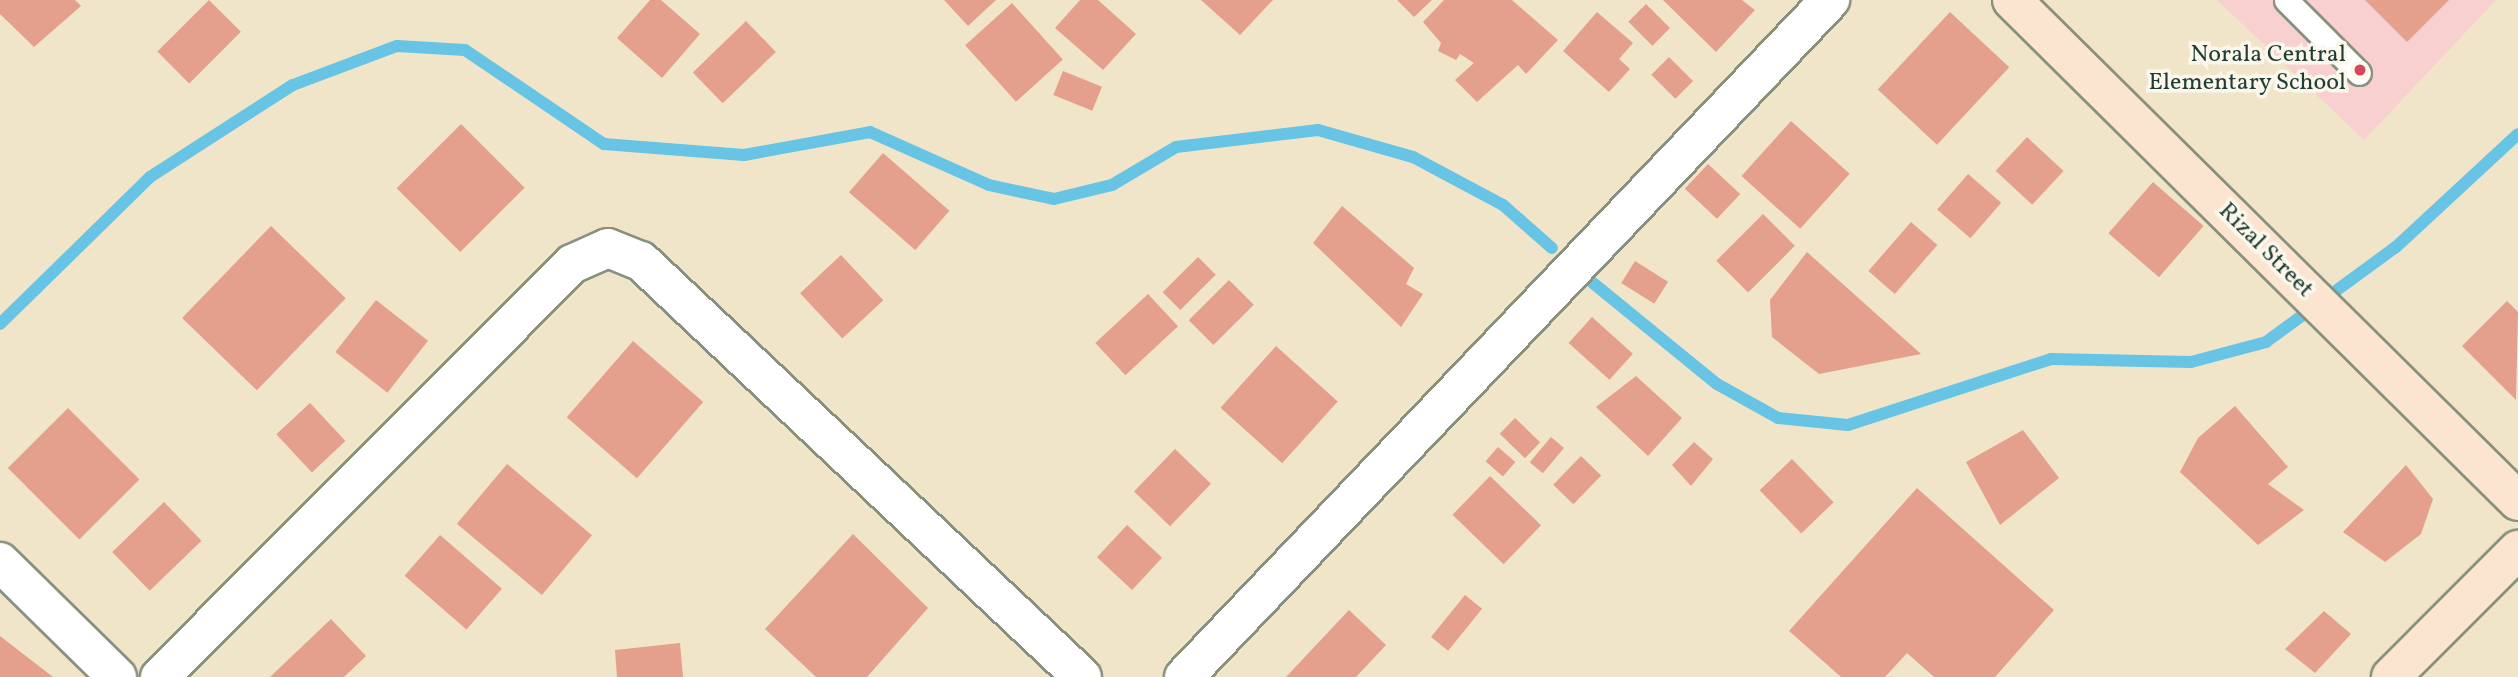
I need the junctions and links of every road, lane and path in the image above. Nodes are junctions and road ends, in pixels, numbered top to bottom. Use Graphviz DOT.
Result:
graph roads {
  1 [pos="1830,0"];
  2 [pos="2012,0"];
  3 [pos="2286,0"];
  4 [pos="2359,73"];
  5 [pos="2518,501"];
  6 [pos="2518,520"];
  7 [pos="2518,529"];
  8 [pos="2518,550"];
  9 [pos="0,562"];
  10 [pos="117,677"];
  11 [pos="160,677"];
  12 [pos="1082,677"];
  13 [pos="1184,677"];
  14 [pos="2392,677"];
  1 -- 13 [label="street"];
  2 -- 5 [label="main road, Rizal Street"];
  3 -- 4 [label="lane"];
  6 -- 7 [label="main road"];
  8 -- 14 [label="main road"];
  9 -- 10 [label="street"];
  11 -- 12 [label="street"];
}
